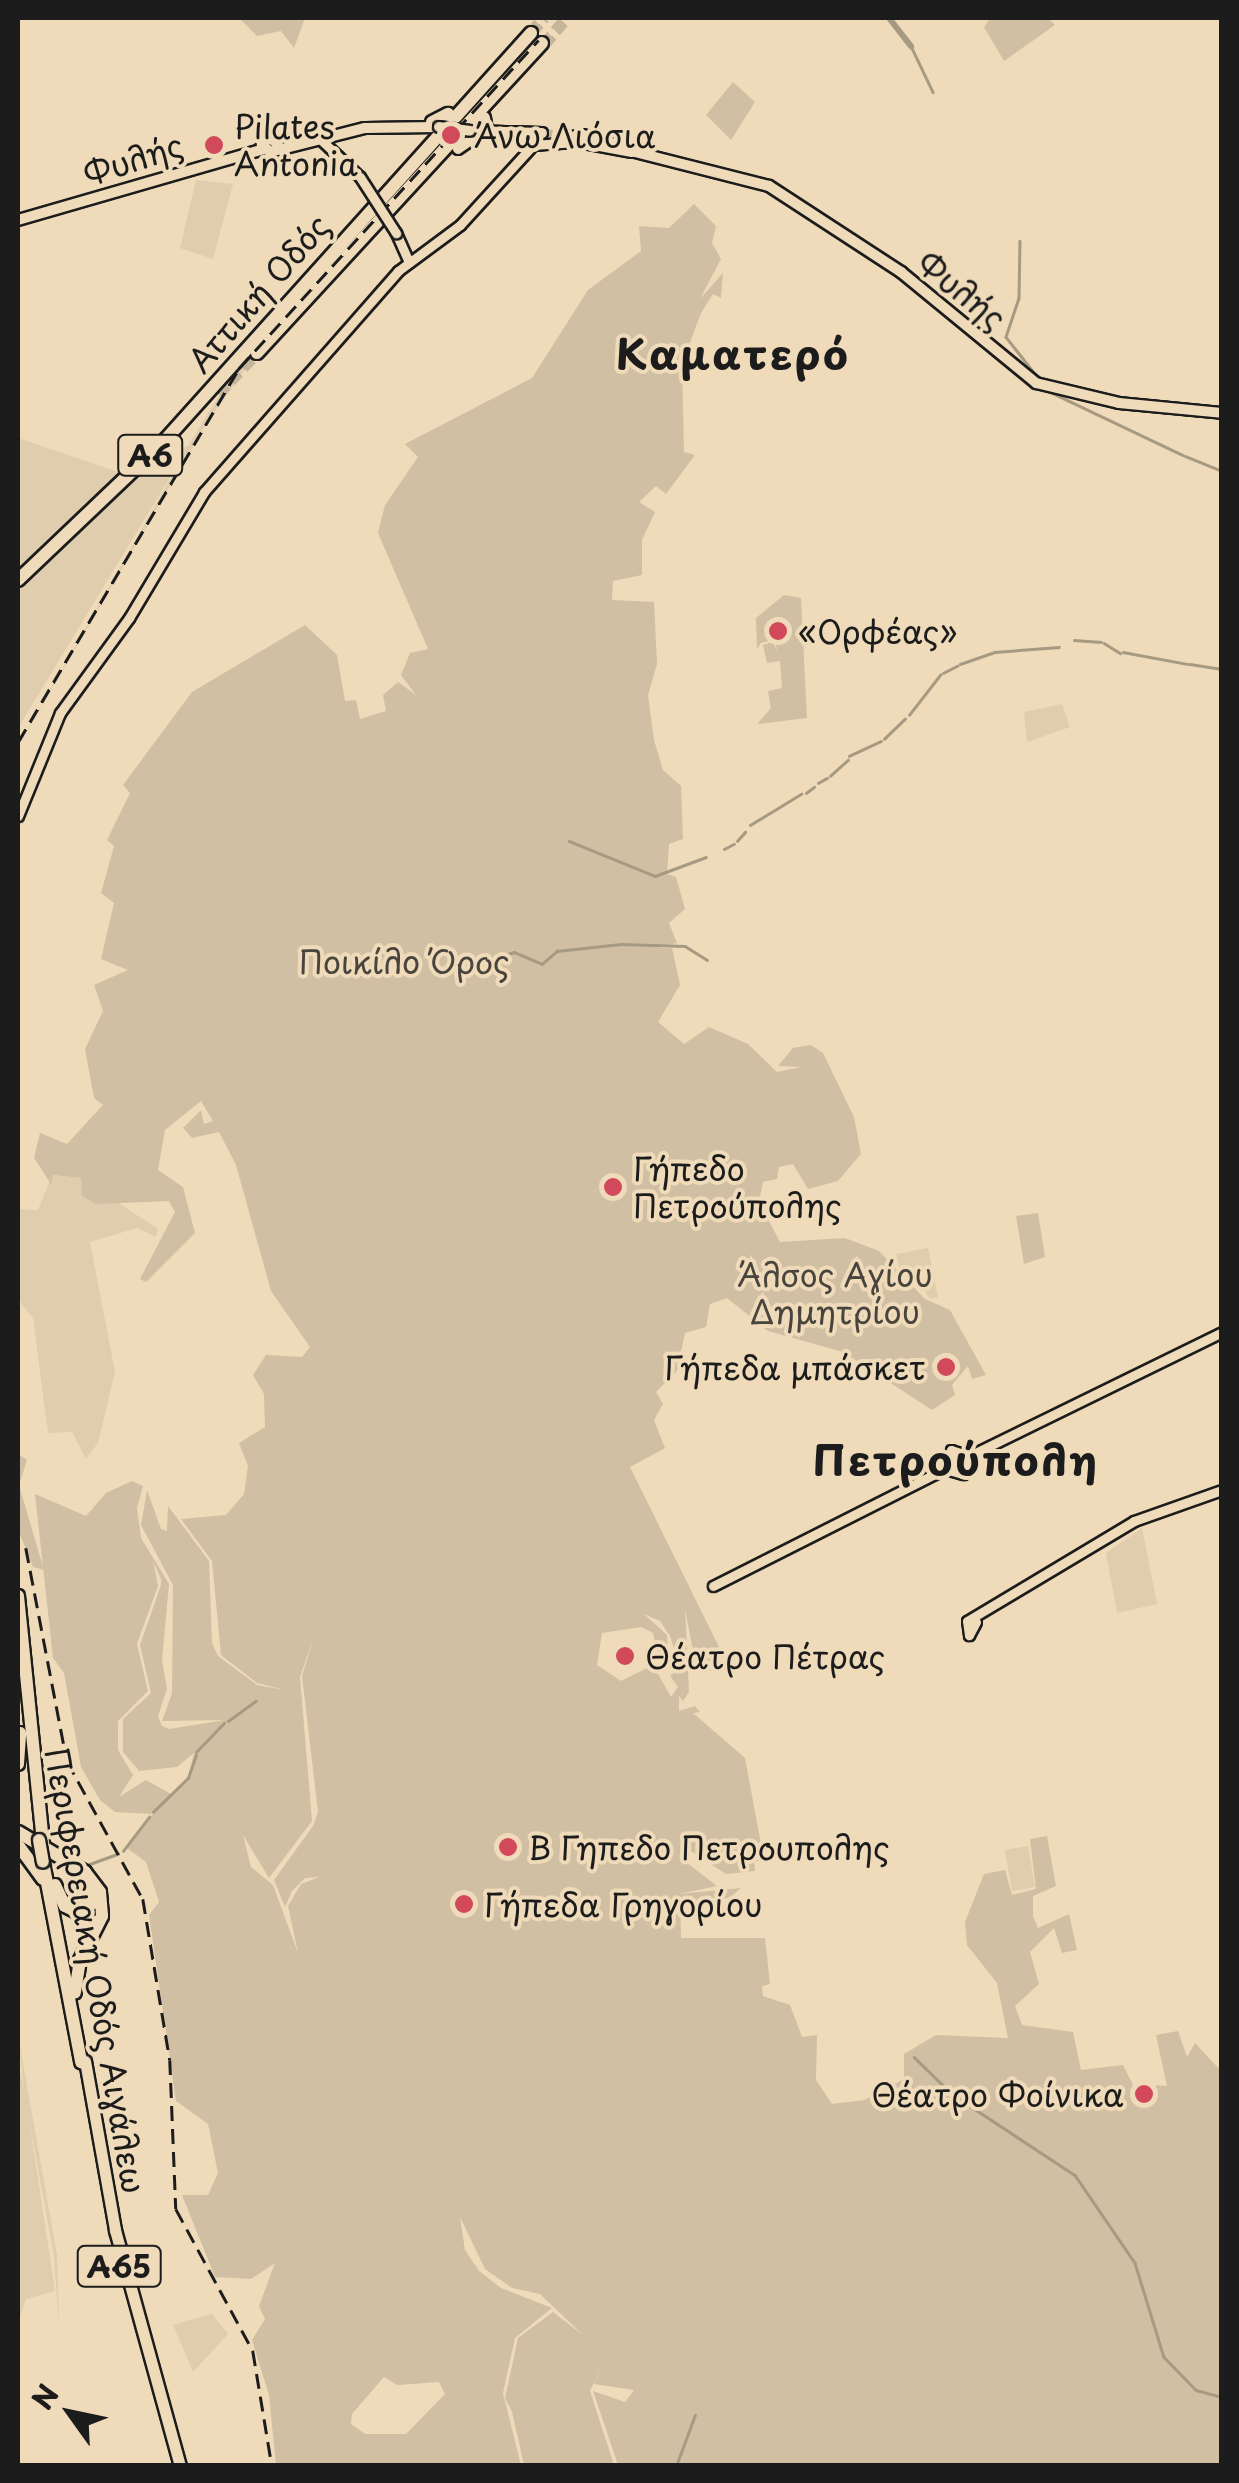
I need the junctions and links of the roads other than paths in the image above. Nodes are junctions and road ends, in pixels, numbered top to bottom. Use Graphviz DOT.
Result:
graph roads {
  1 [pos="539,40"];
  2 [pos="514,50"];
  3 [pos="437,124"];
  4 [pos="479,130"];
  5 [pos="542,132"];
  6 [pos="318,136"];
  7 [pos="566,139"];
  8 [pos="458,149"];
  9 [pos="18,220"];
  10 [pos="362,238"];
  11 [pos="340,242"];
  12 [pos="409,262"];
  13 [pos="257,353"];
  14 [pos="218,394"];
  15 [pos="1222,414"];
  16 [pos="18,580"];
  17 [pos="18,588"];
  18 [pos="18,816"];
  19 [pos="1222,1332"];
  20 [pos="969,1456"];
  21 [pos="945,1469"];
  22 [pos="1222,1492"];
  23 [pos="712,1586"];
  24 [pos="18,1596"];
  25 [pos="971,1621"];
  26 [pos="18,1658"];
  27 [pos="22,1720"];
  28 [pos="18,1764"];
  29 [pos="18,1834"];
  30 [pos="41,1841"];
  31 [pos="18,1845"];
  32 [pos="45,1863"];
  33 [pos="51,1879"];
  34 [pos="51,1897"];
  35 [pos="75,1994"];
  36 [pos="83,2061"];
  37 [pos="178,2466"];
  1 -- 2 [label="highway, Αττική Οδός / Α6"];
  1 -- 4 [label="highway"];
  1 -- 10 [label="highway, Αττική Οδός"];
  2 -- 3 [label="highway"];
  2 -- 11 [label="highway, Αττική Οδός / Α6"];
  3 -- 4 [label="main road, bridge"];
  3 -- 6 [label="main road"];
  3 -- 11 [label="highway"];
  4 -- 5 [label="main road"];
  4 -- 8 [label="main road"];
  6 -- 9 [label="main road, Φυλής"];
  6 -- 12 [label="main road, bridge"];
  7 -- 12 [label="main road"];
  7 -- 15 [label="main road, Φυλής"];
  8 -- 10 [label="highway"];
  10 -- 13 [label="highway, Αττική Οδός"];
  11 -- 16 [label="highway, Αττική Οδός / Α6"];
  12 -- 18 [label="main road"];
  14 -- 17 [label="highway, Αττική Οδός / Α6"];
  19 -- 20 [label="main road"];
  20 -- 21 [label="main road"];
  20 -- 21 [label="main road"];
  21 -- 23 [label="main road"];
  22 -- 25 [label="main road"];
  24 -- 30 [label="highway, Περιφερειακή Οδός Αιγάλεω / Α65"];
  26 -- 27 [label="highway, Περιφερειακή Οδός Αιγάλεω / Α65"];
  27 -- 28 [label="highway"];
  27 -- 30 [label="highway, Περιφερειακή Οδός Αιγάλεω / Α65"];
  29 -- 33 [label="highway"];
  29 -- 35 [label="highway"];
  30 -- 32 [label="highway, Περιφερειακή Οδός Αιγάλεω / Α65, bridge"];
  31 -- 34 [label="highway"];
  32 -- 33 [label="highway, Περιφερειακή Οδός Αιγάλεω / Α65"];
  32 -- 34 [label="highway, Περιφερειακή Οδός Αιγάλεω / Α65"];
  33 -- 35 [label="highway, Περιφερειακή Οδός Αιγάλεω / Α65"];
  34 -- 36 [label="highway, Περιφερειακή Οδός Αιγάλεω / Α65"];
  35 -- 36 [label="highway, Περιφερειακή Οδός Αιγάλεω / Α65"];
  36 -- 37 [label="highway, Περιφερειακή Οδός Αιγάλεω / Α65"];
}
